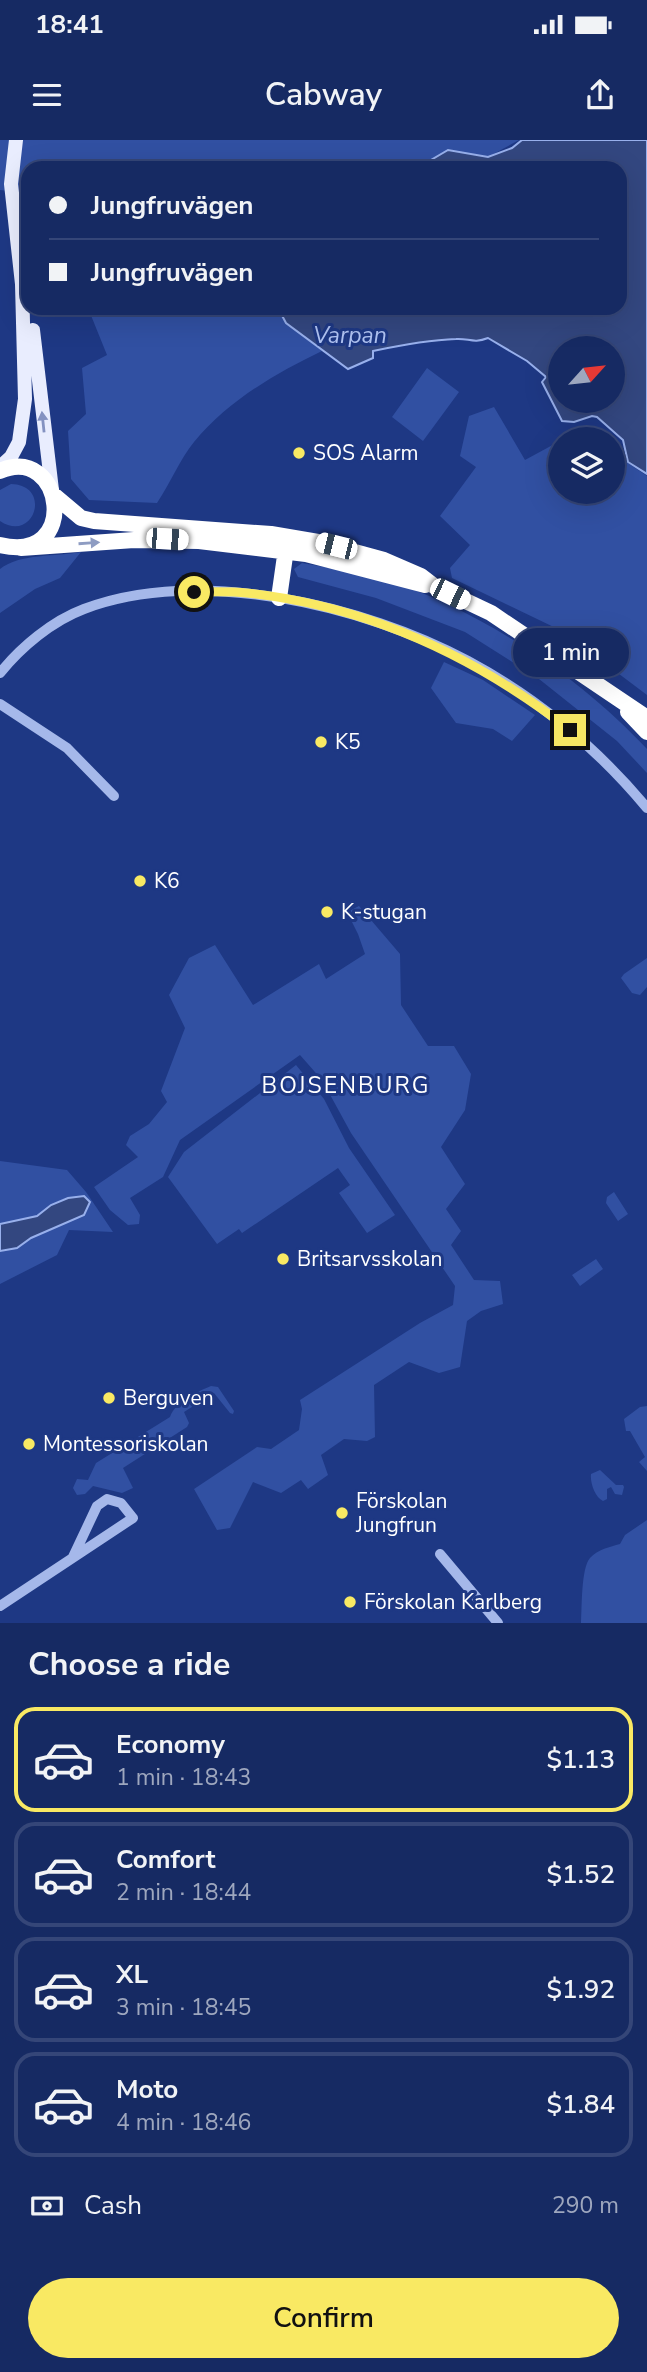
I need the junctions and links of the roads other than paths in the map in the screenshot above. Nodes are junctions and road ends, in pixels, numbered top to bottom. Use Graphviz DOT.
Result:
graph roads {
  1 [pos="16,140"];
  2 [pos="21,179"];
  3 [pos="21,275"];
  4 [pos="23,315"];
  5 [pos="32,315"];
  6 [pos="0,469"];
  7 [pos="53,493"];
  8 [pos="287,544"];
  9 [pos="9,549"];
  10 [pos="279,598"];
  11 [pos="0,673"];
  12 [pos="612,695"];
  13 [pos="0,704"];
  14 [pos="647,718"];
  15 [pos="647,732"];
  16 [pos="114,796"];
  17 [pos="647,808"];
  18 [pos="440,1554"];
  19 [pos="73,1557"];
  20 [pos="0,1606"];
  21 [pos="498,1623"];
  1 -- 2 [label="main road"];
  1 -- 3 [label="main road"];
  4 -- 6 [label="main road"];
  7 -- 5 [label="main road, one-way"];
  6 -- 7 [label="highway"];
  7 -- 8 [label="highway"];
  7 -- 9 [label="highway"];
  9 -- 8 [label="highway, one-way"];
  8 -- 10 [label="highway"];
  8 -- 12 [label="highway"];
  10 -- 11 [label="street"];
  10 -- 17 [label="street"];
  12 -- 14 [label="highway"];
  12 -- 15 [label="highway"];
  13 -- 16 [label="street"];
  18 -- 21 [label="street"];
  19 -- 19 [label="street"];
  19 -- 20 [label="street"];
}
